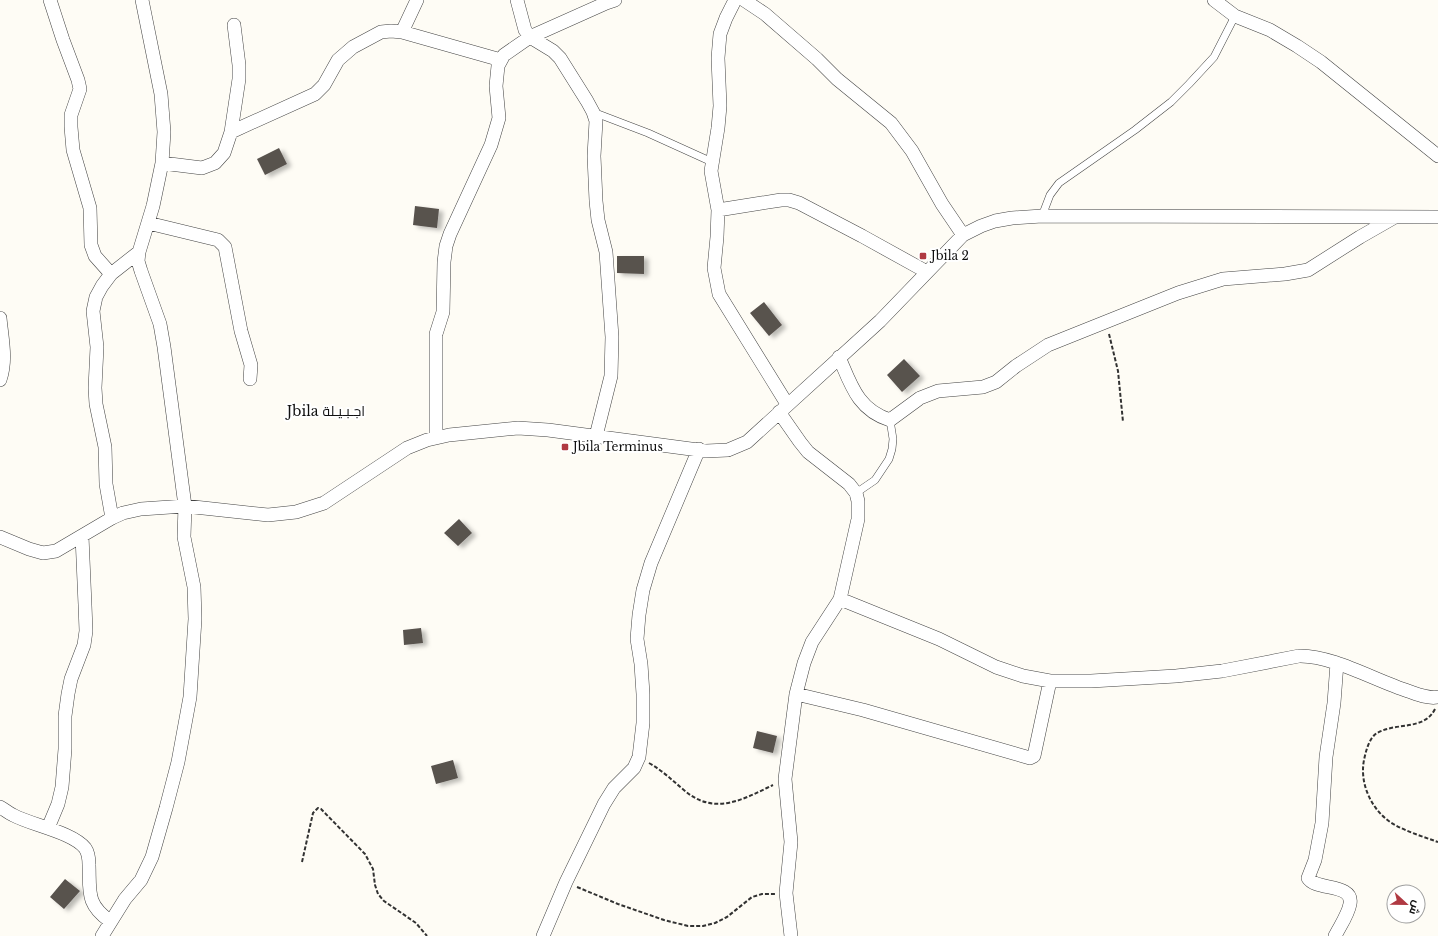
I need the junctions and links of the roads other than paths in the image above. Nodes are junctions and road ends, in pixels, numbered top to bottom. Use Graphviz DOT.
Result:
graph roads {
  1 [pos="50,0"];
  2 [pos="142,0"];
  3 [pos="417,0"];
  4 [pos="518,0"];
  5 [pos="615,0"];
  6 [pos="735,0"];
  7 [pos="744,0"];
  8 [pos="1214,0"];
  9 [pos="1235,16"];
  10 [pos="234,25"];
  11 [pos="402,32"];
  12 [pos="530,37"];
  13 [pos="501,60"];
  14 [pos="593,112"];
  15 [pos="231,132"];
  16 [pos="1438,156"];
  17 [pos="712,162"];
  18 [pos="162,163"];
  19 [pos="718,210"];
  20 [pos="1042,216"];
  21 [pos="1397,216"];
  22 [pos="1438,217"];
  23 [pos="148,223"];
  24 [pos="963,235"];
  25 [pos="139,252"];
  26 [pos="926,272"];
  27 [pos="111,274"];
  28 [pos="0,318"];
  29 [pos="839,358"];
  30 [pos="250,379"];
  31 [pos="0,380"];
  32 [pos="783,408"];
  33 [pos="890,420"];
  34 [pos="596,436"];
  35 [pos="436,438"];
  36 [pos="699,450"];
  37 [pos="856,493"];
  38 [pos="185,506"];
  39 [pos="112,518"];
  40 [pos="82,536"];
  41 [pos="0,537"];
  42 [pos="840,599"];
  43 [pos="1336,663"];
  44 [pos="1050,681"];
  45 [pos="796,694"];
  46 [pos="1437,698"];
  47 [pos="0,807"];
  48 [pos="48,828"];
  49 [pos="110,922"];
  50 [pos="102,936"];
  51 [pos="543,936"];
  52 [pos="791,936"];
  53 [pos="1335,936"];
  1 -- 27 [label="street"];
  2 -- 18 [label="street"];
  3 -- 11 [label="street"];
  4 -- 12 [label="street"];
  5 -- 12 [label="street"];
  6 -- 17 [label="street"];
  7 -- 24 [label="street"];
  8 -- 9 [label="street"];
  9 -- 16 [label="street"];
  9 -- 20 [label="lane"];
  10 -- 15 [label="street"];
  11 -- 13 [label="street"];
  11 -- 15 [label="street"];
  12 -- 13 [label="street"];
  12 -- 14 [label="street"];
  13 -- 35 [label="street"];
  14 -- 17 [label="lane"];
  14 -- 34 [label="street"];
  15 -- 18 [label="street"];
  17 -- 19 [label="street"];
  18 -- 23 [label="street"];
  19 -- 26 [label="street"];
  19 -- 32 [label="street"];
  20 -- 21 [label="street"];
  20 -- 24 [label="street"];
  21 -- 22 [label="street"];
  21 -- 33 [label="street"];
  23 -- 25 [label="street"];
  23 -- 30 [label="street"];
  24 -- 26 [label="street"];
  25 -- 27 [label="street"];
  25 -- 38 [label="street"];
  26 -- 29 [label="street"];
  27 -- 39 [label="street"];
  28 -- 31 [label="street"];
  29 -- 32 [label="street"];
  29 -- 33 [label="street"];
  32 -- 36 [label="street"];
  32 -- 37 [label="street"];
  33 -- 37 [label="lane"];
  34 -- 35 [label="street"];
  34 -- 36 [label="street"];
  35 -- 38 [label="street"];
  36 -- 51 [label="street"];
  37 -- 42 [label="street"];
  38 -- 39 [label="street"];
  38 -- 49 [label="street"];
  39 -- 40 [label="street"];
  40 -- 41 [label="street"];
  40 -- 48 [label="street"];
  42 -- 44 [label="street"];
  42 -- 45 [label="street"];
  43 -- 44 [label="street"];
  43 -- 46 [label="street"];
  43 -- 53 [label="street"];
  44 -- 45 [label="street"];
  45 -- 52 [label="street"];
  47 -- 48 [label="street"];
  48 -- 49 [label="street"];
  49 -- 50 [label="street"];
}
